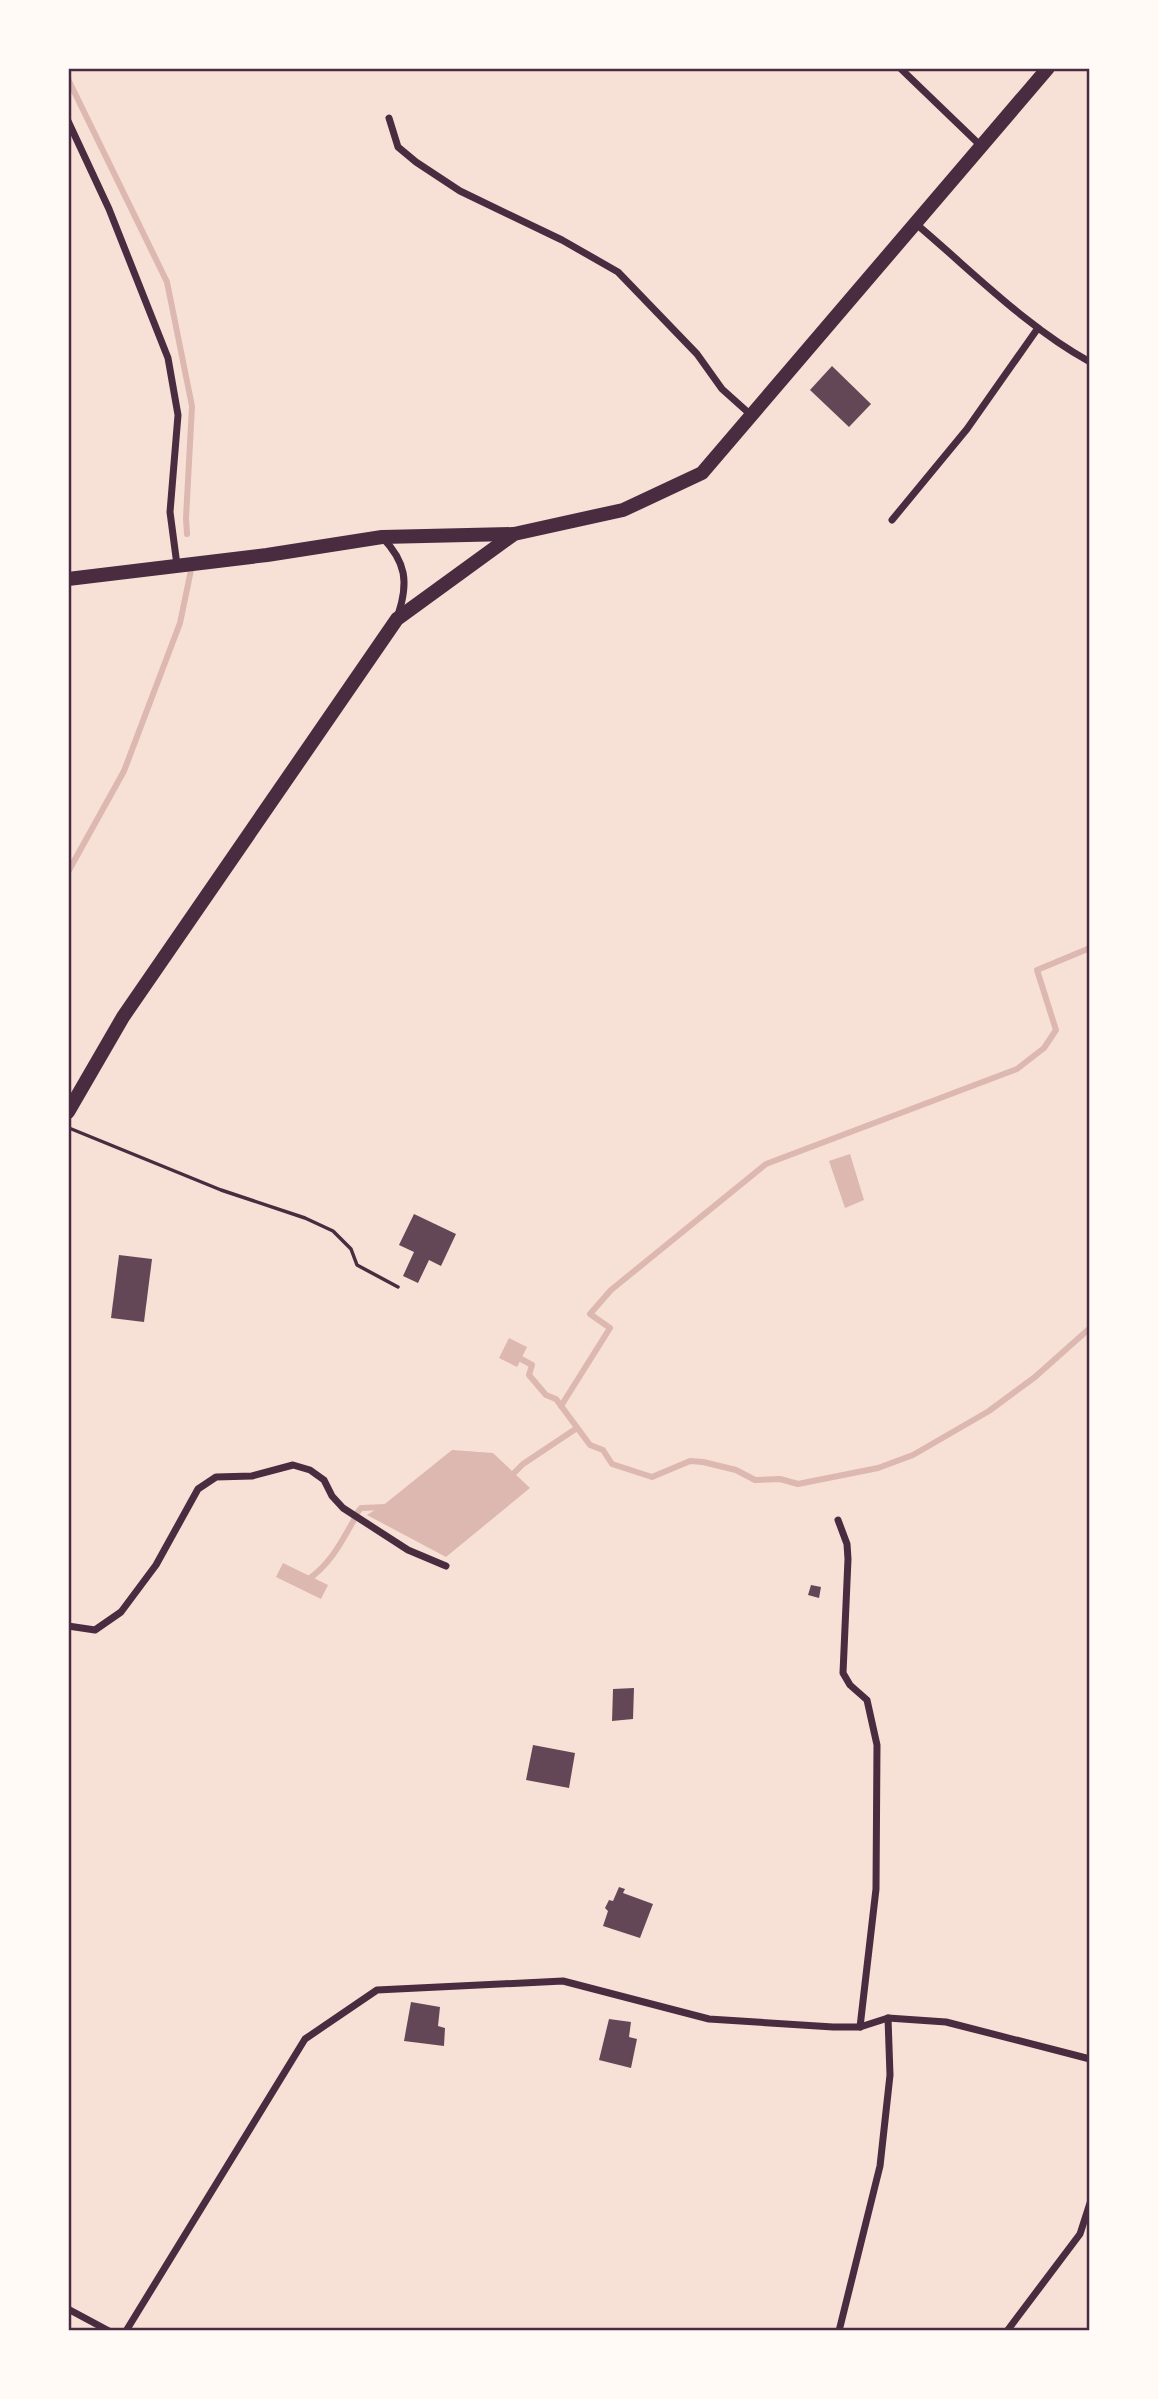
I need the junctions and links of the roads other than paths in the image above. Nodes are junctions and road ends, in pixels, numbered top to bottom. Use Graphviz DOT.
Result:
graph roads {
  1 [pos="900,68"];
  2 [pos="1048,68"];
  3 [pos="389,118"];
  4 [pos="68,121"];
  5 [pos="981,146"];
  6 [pos="915,223"];
  7 [pos="1038,328"];
  8 [pos="1090,362"];
  9 [pos="751,415"];
  10 [pos="892,520"];
  11 [pos="514,534"];
  12 [pos="382,537"];
  13 [pos="177,565"];
  14 [pos="68,579"];
  15 [pos="397,619"];
  16 [pos="68,1111"];
  17 [pos="838,1520"];
  18 [pos="446,1566"];
  19 [pos="68,1626"];
  20 [pos="888,2018"];
  21 [pos="860,2027"];
  22 [pos="1090,2059"];
  23 [pos="1090,2203"];
  24 [pos="68,2309"];
  25 [pos="109,2331"];
  26 [pos="126,2331"];
  27 [pos="839,2331"];
  28 [pos="1007,2331"];
  1 -- 5 [label="street"];
  2 -- 5 [label="main road"];
  3 -- 9 [label="street"];
  4 -- 13 [label="street"];
  5 -- 6 [label="main road"];
  6 -- 7 [label="street"];
  6 -- 9 [label="main road"];
  7 -- 8 [label="street"];
  7 -- 10 [label="street"];
  9 -- 11 [label="main road"];
  11 -- 12 [label="main road"];
  11 -- 15 [label="main road"];
  12 -- 13 [label="main road"];
  12 -- 15 [label="street"];
  13 -- 14 [label="main road"];
  15 -- 16 [label="main road"];
  17 -- 21 [label="street"];
  18 -- 19 [label="street"];
  20 -- 21 [label="street"];
  20 -- 22 [label="street"];
  20 -- 27 [label="street"];
  21 -- 26 [label="street"];
  23 -- 28 [label="street"];
  24 -- 25 [label="street"];
}
